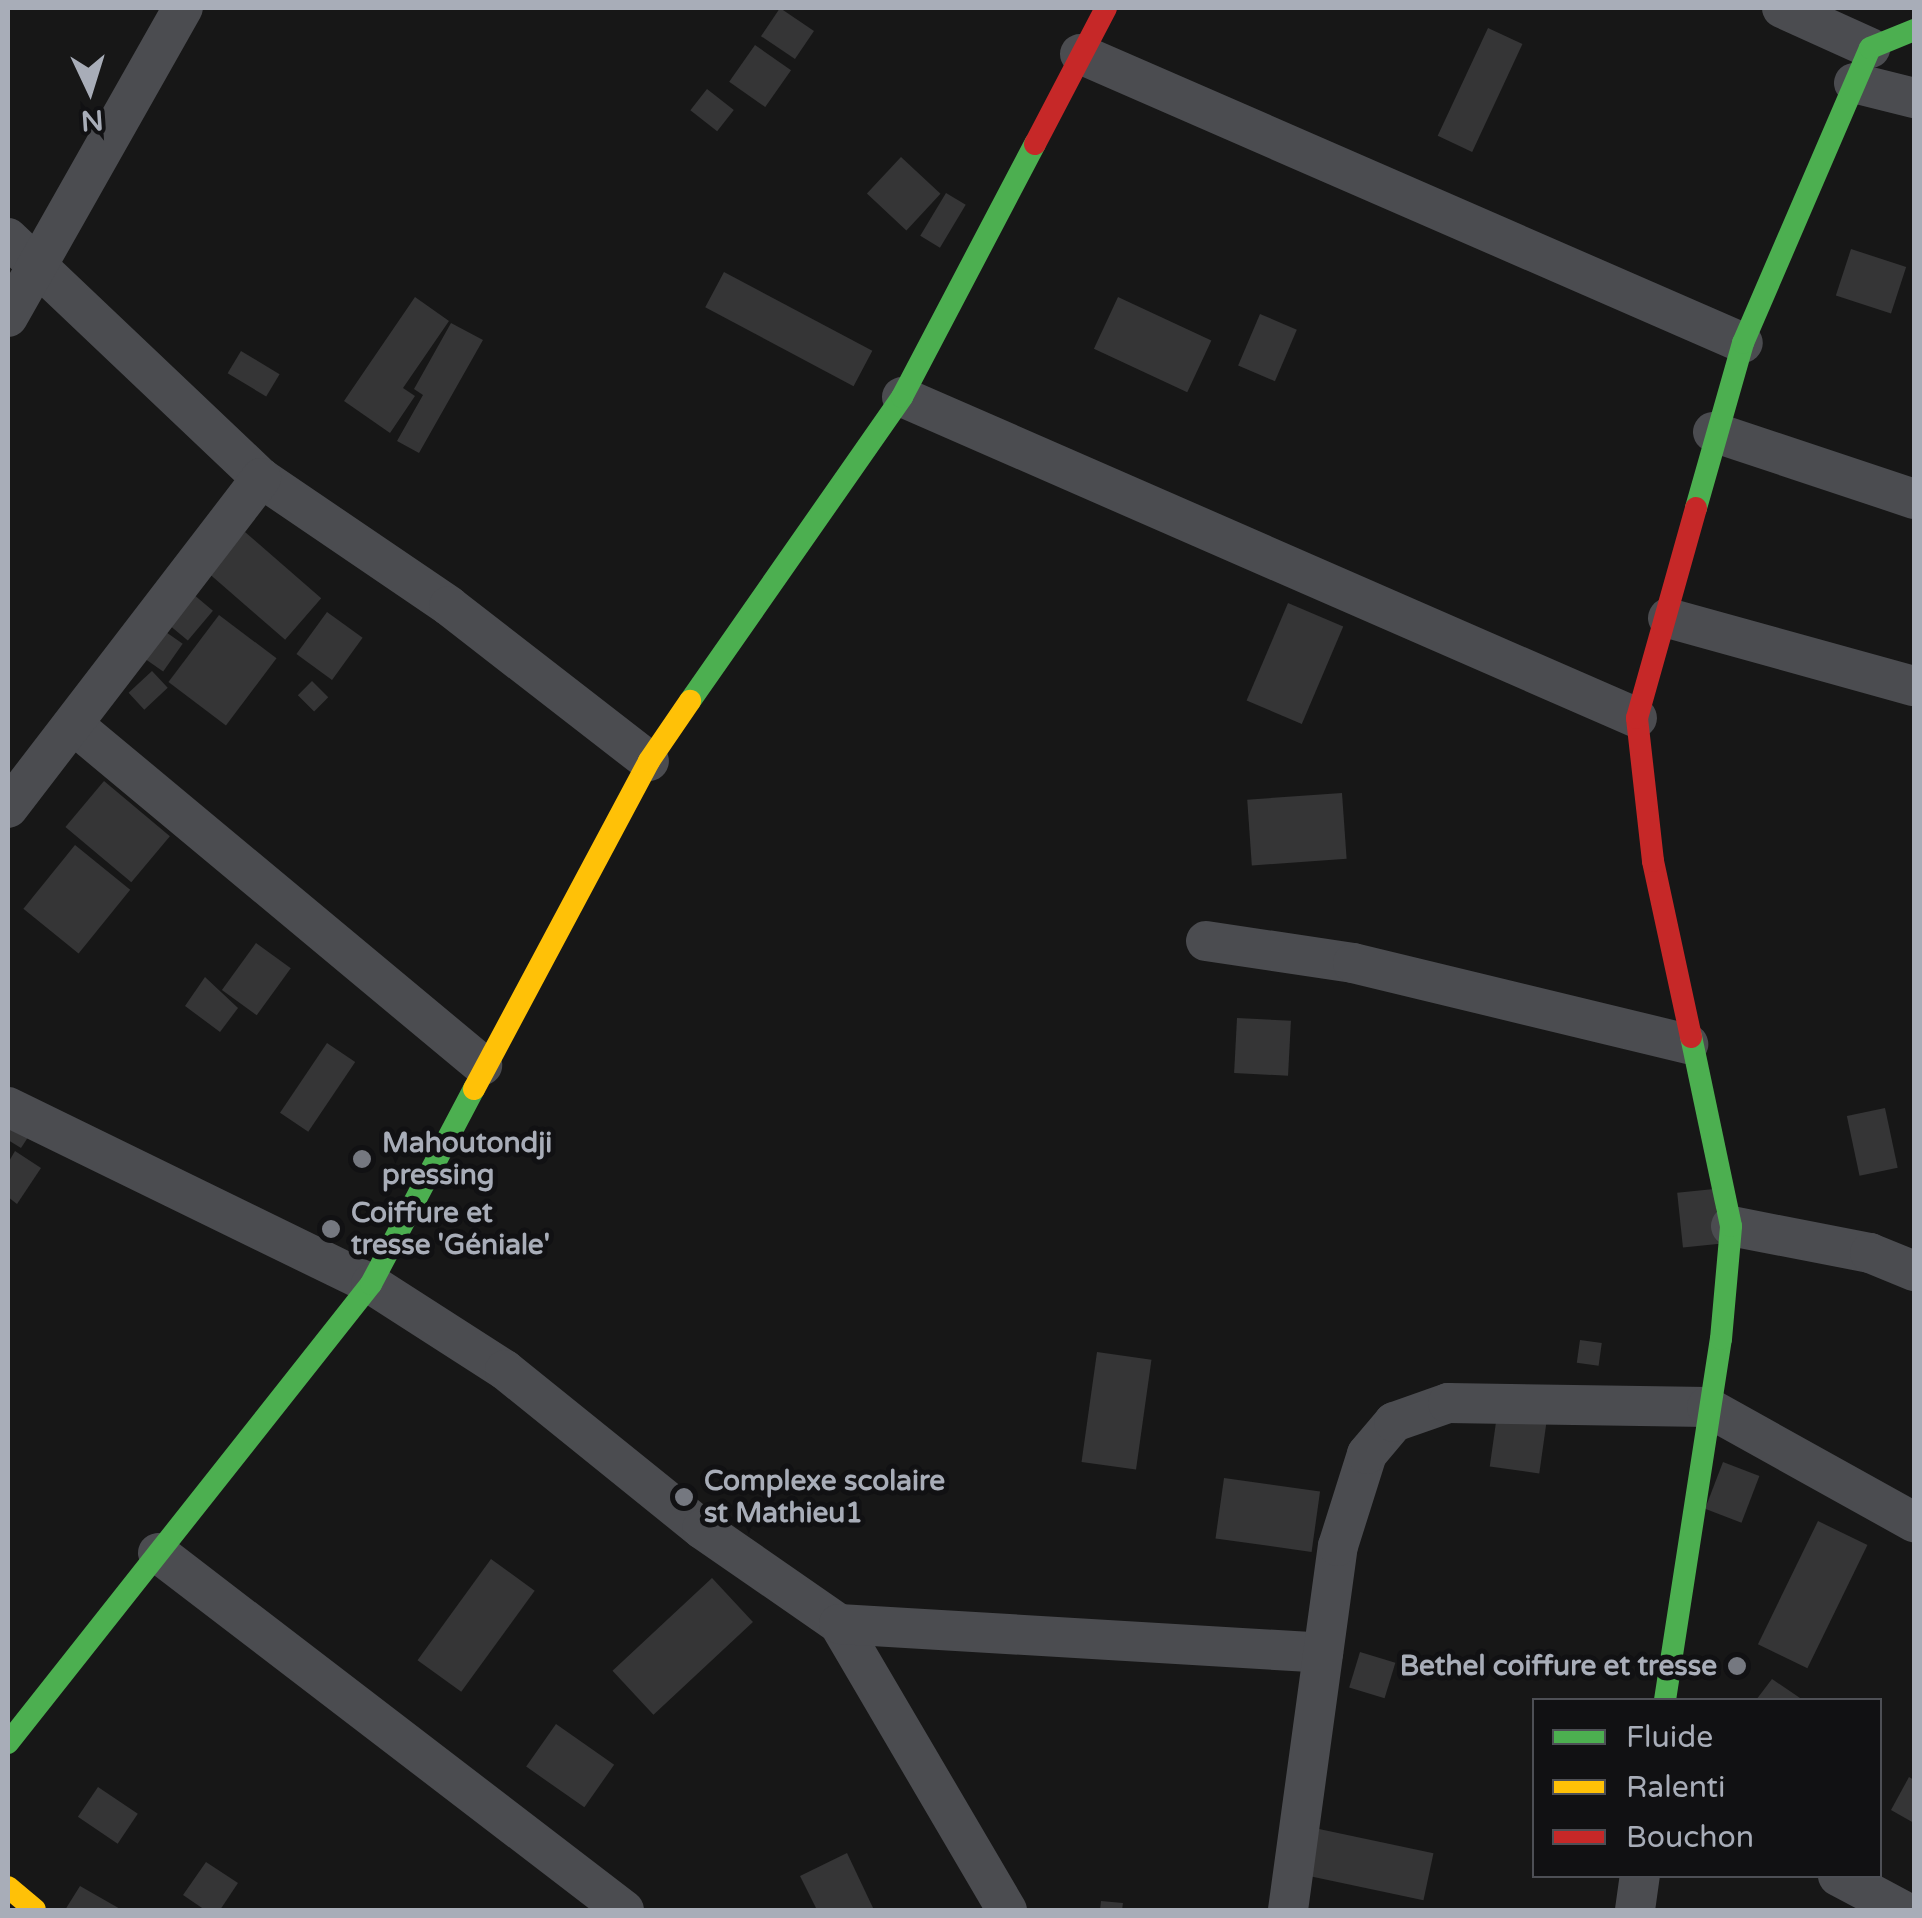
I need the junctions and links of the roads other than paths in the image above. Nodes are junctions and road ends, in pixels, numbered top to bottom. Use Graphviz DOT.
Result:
graph roads {
  1 [pos="184,8"];
  2 [pos="1106,8"];
  3 [pos="1782,8"];
  4 [pos="1914,30"];
  5 [pos="1080,54"];
  6 [pos="1862,65"];
  7 [pos="1914,98"];
  8 [pos="8,238"];
  9 [pos="42,264"];
  10 [pos="8,316"];
  11 [pos="1743,344"];
  12 [pos="902,397"];
  13 [pos="1713,432"];
  14 [pos="261,478"];
  15 [pos="1914,499"];
  16 [pos="1668,618"];
  17 [pos="1914,686"];
  18 [pos="1637,718"];
  19 [pos="75,726"];
  20 [pos="648,761"];
  21 [pos="8,808"];
  22 [pos="1206,940"];
  23 [pos="1688,1044"];
  24 [pos="482,1065"];
  25 [pos="8,1107"];
  26 [pos="1731,1226"];
  27 [pos="1914,1270"];
  28 [pos="370,1284"];
  29 [pos="1706,1408"];
  30 [pos="1914,1522"];
  31 [pos="158,1552"];
  32 [pos="839,1624"];
  33 [pos="1323,1653"];
  34 [pos="1665,1698"];
  35 [pos="8,1743"];
  36 [pos="1640,1878"];
  37 [pos="1842,1878"];
  38 [pos="8,1886"];
  39 [pos="35,1910"];
  40 [pos="624,1910"];
  41 [pos="1007,1910"];
  42 [pos="1288,1910"];
  43 [pos="1635,1910"];
  44 [pos="1902,1910"];
  1 -- 9 [label="street"];
  2 -- 5 [label="street"];
  3 -- 6 [label="street"];
  4 -- 6 [label="street"];
  5 -- 11 [label="street"];
  5 -- 12 [label="street"];
  6 -- 7 [label="street"];
  6 -- 11 [label="street"];
  8 -- 9 [label="street"];
  9 -- 10 [label="street"];
  9 -- 14 [label="street"];
  11 -- 13 [label="street"];
  12 -- 18 [label="street"];
  12 -- 20 [label="street"];
  13 -- 15 [label="street"];
  13 -- 16 [label="street"];
  14 -- 19 [label="street"];
  14 -- 20 [label="street"];
  16 -- 17 [label="street"];
  16 -- 18 [label="street"];
  18 -- 23 [label="street"];
  19 -- 21 [label="street"];
  19 -- 24 [label="street"];
  20 -- 24 [label="street"];
  22 -- 23 [label="street"];
  23 -- 26 [label="street"];
  24 -- 28 [label="street"];
  25 -- 28 [label="street"];
  26 -- 27 [label="street"];
  26 -- 29 [label="street"];
  28 -- 31 [label="street"];
  28 -- 32 [label="street"];
  29 -- 30 [label="street"];
  29 -- 33 [label="street"];
  29 -- 34 [label="street"];
  31 -- 35 [label="street"];
  31 -- 40 [label="street"];
  32 -- 33 [label="street"];
  32 -- 41 [label="street"];
  33 -- 42 [label="street"];
  36 -- 43 [label="street"];
  37 -- 44 [label="street"];
  38 -- 39 [label="street"];
}
